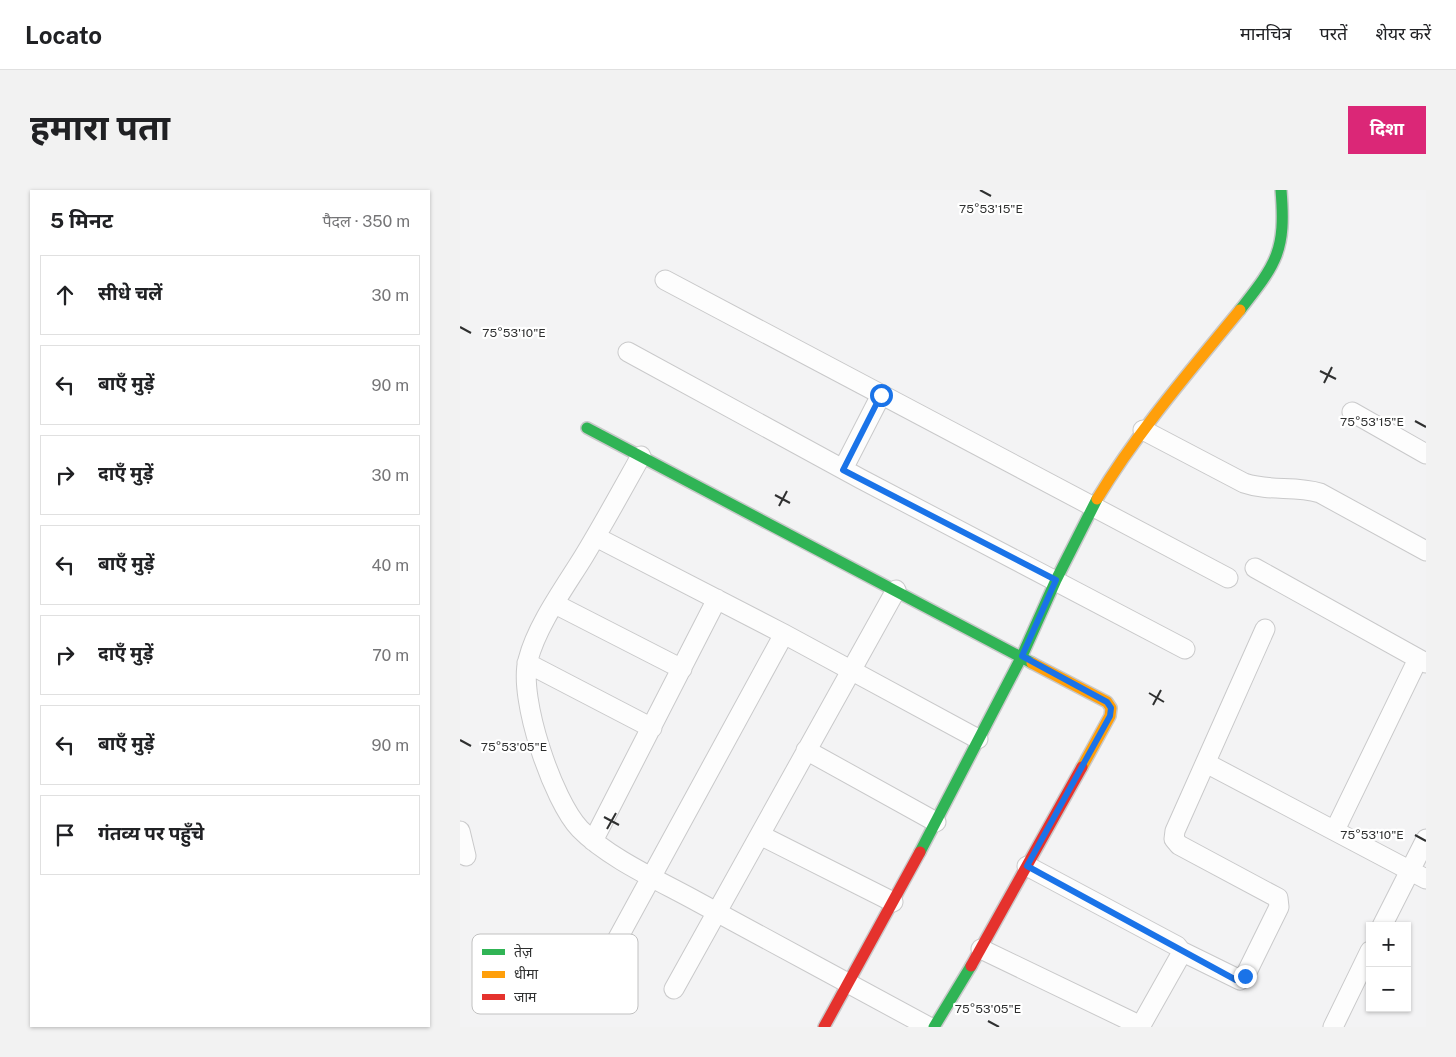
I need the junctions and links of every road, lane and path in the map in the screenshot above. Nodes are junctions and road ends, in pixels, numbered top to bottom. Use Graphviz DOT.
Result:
graph roads {
  1 [pos="1282,190"];
  2 [pos="665,280"];
  3 [pos="628,352"];
  4 [pos="881,395"];
  5 [pos="1352,412"];
  6 [pos="587,428"];
  7 [pos="1143,430"];
  8 [pos="1426,454"];
  9 [pos="641,456"];
  10 [pos="843,470"];
  11 [pos="1093,505"];
  12 [pos="596,537"];
  13 [pos="1426,551"];
  14 [pos="1255,568"];
  15 [pos="1228,578"];
  16 [pos="1056,580"];
  17 [pos="896,590"];
  18 [pos="717,599"];
  19 [pos="555,604"];
  20 [pos="1265,629"];
  21 [pos="784,634"];
  22 [pos="1185,649"];
  23 [pos="1022,656"];
  24 [pos="1422,661"];
  25 [pos="527,663"];
  26 [pos="682,669"];
  27 [pos="852,670"];
  28 [pos="652,728"];
  29 [pos="978,739"];
  30 [pos="806,750"];
  31 [pos="1206,763"];
  32 [pos="936,822"];
  33 [pos="1335,830"];
  34 [pos="460,832"];
  35 [pos="760,835"];
  36 [pos="1426,838"];
  37 [pos="593,841"];
  38 [pos="466,856"];
  39 [pos="1027,866"];
  40 [pos="1409,870"];
  41 [pos="652,877"];
  42 [pos="1426,879"];
  43 [pos="893,902"];
  44 [pos="718,912"];
  45 [pos="1384,922"];
  46 [pos="620,934"];
  47 [pos="981,949"];
  48 [pos="1181,951"];
  49 [pos="1366,959"];
  50 [pos="849,983"];
  51 [pos="674,989"];
  52 [pos="1140,1026"];
  53 [pos="824,1027"];
  54 [pos="929,1027"];
  55 [pos="934,1027"];
  56 [pos="1333,1027"];
  1 -- 7 [label="street"];
  2 -- 4 [label="street"];
  3 -- 10 [label="street"];
  4 -- 10 [label="street"];
  4 -- 11 [label="street"];
  5 -- 8 [label="street"];
  6 -- 9 [label="street"];
  7 -- 11 [label="street"];
  7 -- 13 [label="street"];
  9 -- 12 [label="street"];
  9 -- 17 [label="street"];
  10 -- 16 [label="street"];
  11 -- 15 [label="street"];
  11 -- 16 [label="street"];
  12 -- 18 [label="street"];
  12 -- 19 [label="street"];
  14 -- 24 [label="street"];
  16 -- 22 [label="street"];
  16 -- 23 [label="street"];
  17 -- 23 [label="street"];
  17 -- 27 [label="street"];
  18 -- 21 [label="street"];
  18 -- 26 [label="street"];
  19 -- 25 [label="street"];
  19 -- 26 [label="street"];
  20 -- 31 [label="street"];
  21 -- 27 [label="street"];
  21 -- 41 [label="street"];
  23 -- 29 [label="street"];
  23 -- 39 [label="street"];
  24 -- 33 [label="street"];
  25 -- 28 [label="street"];
  25 -- 37 [label="street"];
  26 -- 28 [label="street"];
  27 -- 29 [label="street"];
  27 -- 30 [label="street"];
  28 -- 37 [label="street"];
  29 -- 32 [label="street"];
  30 -- 32 [label="street"];
  30 -- 35 [label="street"];
  31 -- 33 [label="street"];
  31 -- 48 [label="street"];
  32 -- 43 [label="street"];
  33 -- 40 [label="street"];
  34 -- 38 [label="street"];
  35 -- 43 [label="street"];
  35 -- 44 [label="street"];
  36 -- 40 [label="street"];
  37 -- 41 [label="street"];
  39 -- 47 [label="street"];
  39 -- 48 [label="street"];
  40 -- 42 [label="street"];
  40 -- 45 [label="street"];
  41 -- 44 [label="street"];
  41 -- 46 [label="street"];
  43 -- 50 [label="street"];
  44 -- 50 [label="street"];
  44 -- 51 [label="street"];
  47 -- 52 [label="street"];
  47 -- 55 [label="street"];
  48 -- 52 [label="street"];
  49 -- 56 [label="street"];
  50 -- 53 [label="street"];
  50 -- 54 [label="street"];
}
